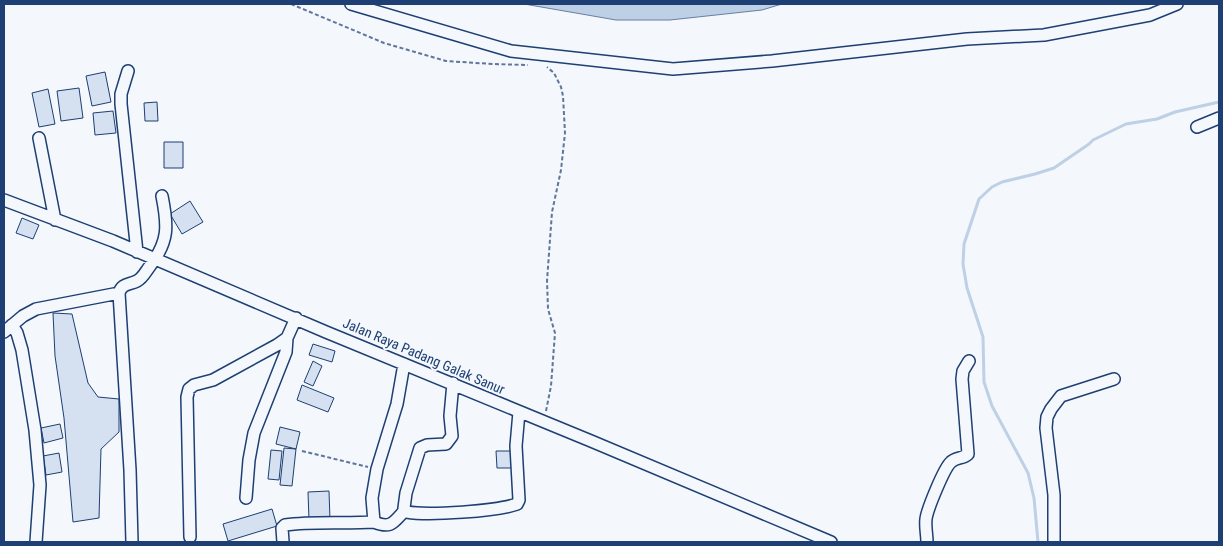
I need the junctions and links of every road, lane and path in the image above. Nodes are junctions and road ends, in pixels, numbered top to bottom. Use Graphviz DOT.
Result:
graph roads {
  1 [pos="291,4"];
  2 [pos="352,4"];
  3 [pos="1177,4"];
  4 [pos="529,65"];
  5 [pos="546,66"];
  6 [pos="128,71"];
  7 [pos="1219,118"];
  8 [pos="1198,127"];
  9 [pos="39,138"];
  10 [pos="162,196"];
  11 [pos="4,200"];
  12 [pos="55,220"];
  13 [pos="137,252"];
  14 [pos="156,259"];
  15 [pos="119,293"];
  16 [pos="296,318"];
  17 [pos="8,329"];
  18 [pos="287,338"];
  19 [pos="969,361"];
  20 [pos="404,364"];
  21 [pos="1114,379"];
  22 [pos="453,383"];
  23 [pos="519,412"];
  24 [pos="544,422"];
  25 [pos="302,451"];
  26 [pos="377,469"];
  27 [pos="246,498"];
  28 [pos="405,510"];
  29 [pos="374,522"];
  30 [pos="190,537"];
  31 [pos="36,542"];
  32 [pos="132,542"];
  33 [pos="283,542"];
  34 [pos="831,542"];
  35 [pos="927,542"];
  36 [pos="1054,542"];
  1 -- 4 [label="path"];
  2 -- 3 [label="street"];
  5 -- 24 [label="path"];
  6 -- 13 [label="street"];
  7 -- 8 [label="street"];
  9 -- 12 [label="street"];
  10 -- 14 [label="street"];
  11 -- 12 [label="street, Jalan Raya Padang Galak Sanur"];
  12 -- 13 [label="street, Jalan Raya Padang Galak Sanur"];
  13 -- 14 [label="street, Jalan Raya Padang Galak Sanur"];
  14 -- 15 [label="street"];
  14 -- 16 [label="street, Jalan Raya Padang Galak Sanur"];
  15 -- 17 [label="street"];
  15 -- 32 [label="street"];
  16 -- 18 [label="street"];
  16 -- 20 [label="street, Jalan Raya Padang Galak Sanur"];
  17 -- 31 [label="street"];
  18 -- 27 [label="street"];
  18 -- 30 [label="street"];
  19 -- 35 [label="street"];
  20 -- 22 [label="street, Jalan Raya Padang Galak Sanur"];
  20 -- 26 [label="street"];
  21 -- 36 [label="street"];
  22 -- 23 [label="street, Jalan Raya Padang Galak Sanur"];
  22 -- 28 [label="street"];
  23 -- 24 [label="street, Jalan Raya Padang Galak Sanur"];
  23 -- 28 [label="street"];
  24 -- 34 [label="street, Jalan Raya Padang Galak Sanur"];
  25 -- 26 [label="path"];
  26 -- 29 [label="street"];
  28 -- 29 [label="street"];
  29 -- 33 [label="street"];
}
